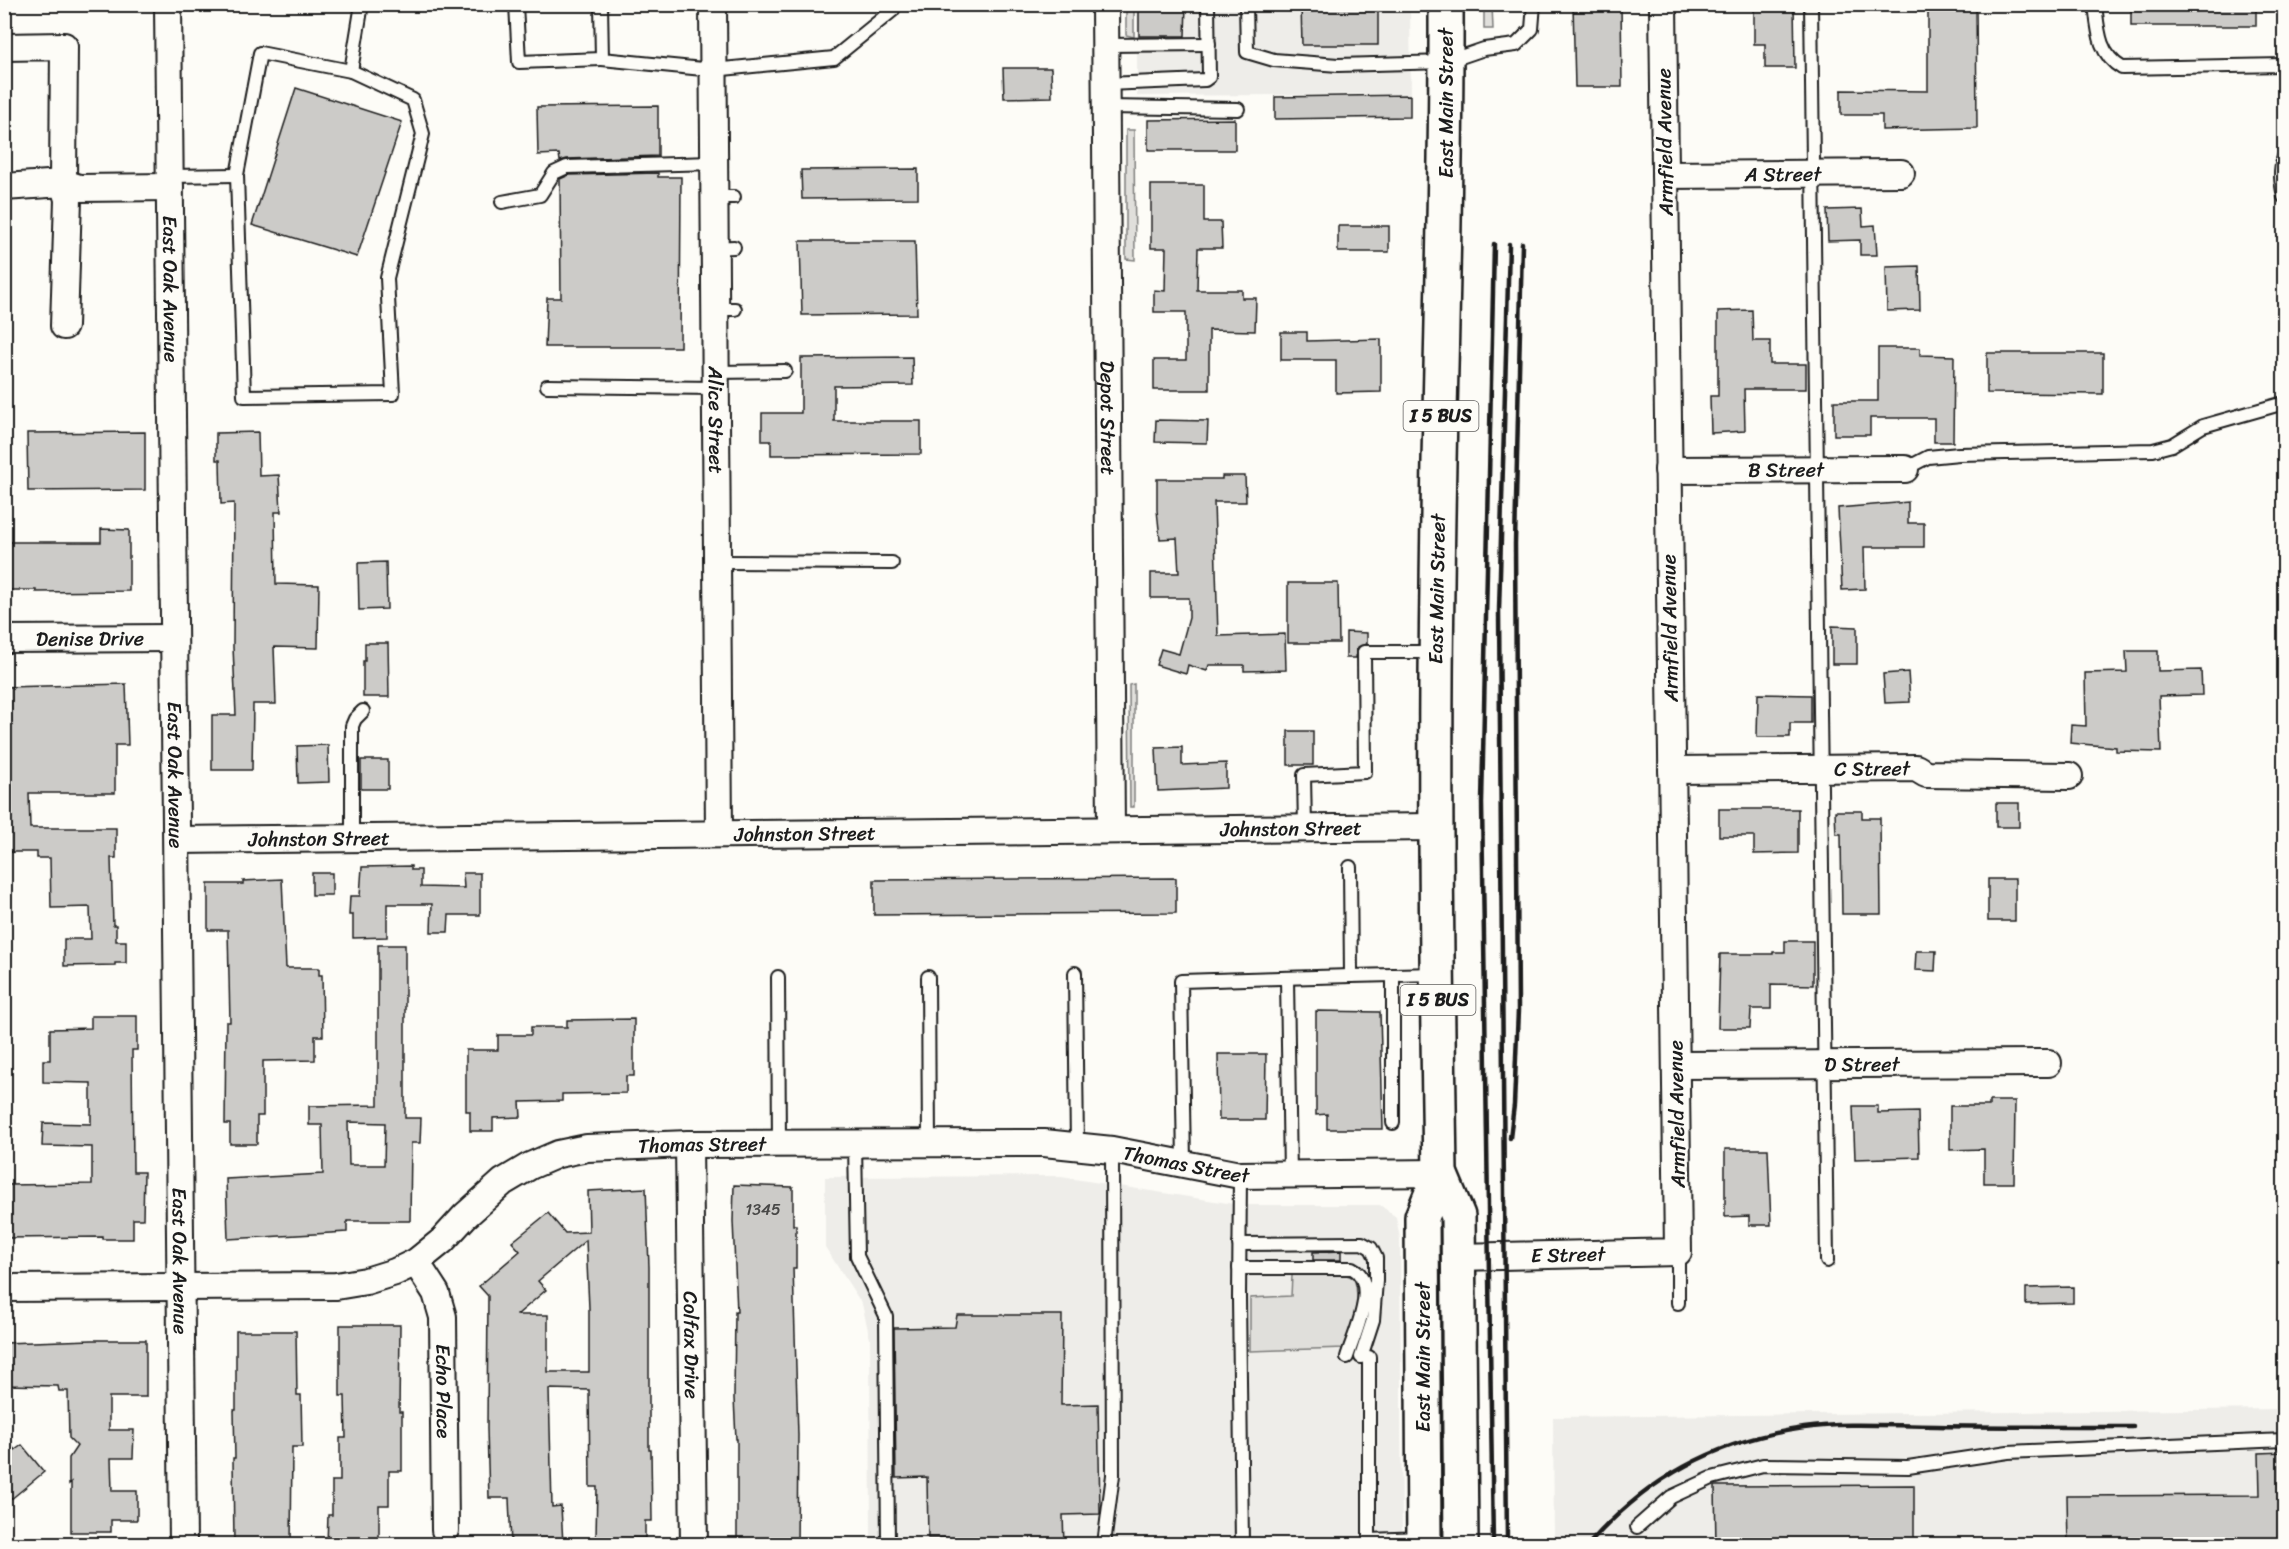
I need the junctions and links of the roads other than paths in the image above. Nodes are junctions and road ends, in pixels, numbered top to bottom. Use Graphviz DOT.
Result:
graph roads {
  1 [pos="168,4"];
  2 [pos="362,4"];
  3 [pos="516,4"];
  4 [pos="601,4"];
  5 [pos="712,4"];
  6 [pos="893,4"];
  7 [pos="1105,4"];
  8 [pos="1208,4"];
  9 [pos="1246,4"];
  10 [pos="1446,4"];
  11 [pos="1534,4"];
  12 [pos="1663,4"];
  13 [pos="1811,4"];
  14 [pos="2095,4"];
  15 [pos="1209,44"];
  16 [pos="1106,45"];
  17 [pos="4,47"];
  18 [pos="602,59"];
  19 [pos="1446,62"];
  20 [pos="2284,65"];
  21 [pos="713,70"];
  22 [pos="351,71"];
  23 [pos="1106,95"];
  24 [pos="1238,109"];
  25 [pos="2284,157"];
  26 [pos="714,163"];
  27 [pos="1813,173"];
  28 [pos="1901,173"];
  29 [pos="237,175"];
  30 [pos="1665,175"];
  31 [pos="170,182"];
  32 [pos="63,183"];
  33 [pos="4,187"];
  34 [pos="2284,197"];
  35 [pos="502,201"];
  36 [pos="64,326"];
  37 [pos="785,371"];
  38 [pos="716,380"];
  39 [pos="547,386"];
  40 [pos="2284,403"];
  41 [pos="1905,469"];
  42 [pos="1668,470"];
  43 [pos="1817,470"];
  44 [pos="717,562"];
  45 [pos="892,563"];
  46 [pos="174,638"];
  47 [pos="4,639"];
  48 [pos="1436,652"];
  49 [pos="363,711"];
  50 [pos="1820,769"];
  51 [pos="1672,770"];
  52 [pos="2068,776"];
  53 [pos="1435,827"];
  54 [pos="1305,828"];
  55 [pos="1112,830"];
  56 [pos="719,834"];
  57 [pos="352,838"];
  58 [pos="177,840"];
  59 [pos="1350,867"];
  60 [pos="1075,973"];
  61 [pos="1437,974"];
  62 [pos="1393,975"];
  63 [pos="1352,976"];
  64 [pos="778,977"];
  65 [pos="928,977"];
  66 [pos="1287,978"];
  67 [pos="2048,1063"];
  68 [pos="1676,1065"];
  69 [pos="1824,1065"];
  70 [pos="1394,1123"];
  71 [pos="855,1143"];
  72 [pos="689,1144"];
  73 [pos="779,1144"];
  74 [pos="928,1144"];
  75 [pos="1077,1146"];
  76 [pos="1112,1150"];
  77 [pos="1184,1163"];
  78 [pos="1440,1173"];
  79 [pos="1240,1175"];
  80 [pos="1290,1176"];
  81 [pos="1239,1245"];
  82 [pos="1678,1252"];
  83 [pos="1458,1257"];
  84 [pos="1827,1261"];
  85 [pos="416,1262"];
  86 [pos="1239,1268"];
  87 [pos="4,1288"];
  88 [pos="181,1288"];
  89 [pos="1678,1303"];
  90 [pos="1347,1357"];
  91 [pos="2284,1440"];
  92 [pos="1637,1527"];
  93 [pos="445,1530"];
  94 [pos="1424,1541"];
  95 [pos="183,1545"];
  96 [pos="694,1545"];
  97 [pos="888,1545"];
  98 [pos="1104,1545"];
  99 [pos="1242,1545"];
  100 [pos="1461,1545"];
  1 -- 31 [label="street, East Oak Avenue"];
  2 -- 22 [label="lane"];
  3 -- 18 [label="lane"];
  4 -- 18 [label="lane"];
  5 -- 21 [label="street, Alice Street"];
  6 -- 21 [label="lane"];
  7 -- 16 [label="street, Depot Street"];
  8 -- 15 [label="lane"];
  9 -- 19 [label="lane"];
  10 -- 19 [label="main road, East Main Street / I 5 BUS"];
  11 -- 19 [label="lane"];
  12 -- 30 [label="street, Armfield Avenue"];
  13 -- 27 [label="lane"];
  14 -- 20 [label="lane"];
  15 -- 16 [label="lane"];
  15 -- 23 [label="lane"];
  16 -- 23 [label="street, Depot Street"];
  17 -- 32 [label="street"];
  18 -- 21 [label="lane"];
  19 -- 48 [label="main road, East Main Street / I 5 BUS"];
  21 -- 26 [label="street, Alice Street"];
  22 -- 29 [label="lane"];
  22 -- 29 [label="lane"];
  23 -- 24 [label="lane"];
  23 -- 55 [label="street, Depot Street"];
  25 -- 34 [label="lane"];
  26 -- 35 [label="lane"];
  26 -- 38 [label="street, Alice Street"];
  27 -- 28 [label="street, A Street"];
  27 -- 30 [label="street, A Street"];
  27 -- 43 [label="lane"];
  29 -- 31 [label="lane"];
  30 -- 42 [label="street, Armfield Avenue"];
  31 -- 32 [label="street"];
  31 -- 46 [label="street, East Oak Avenue"];
  32 -- 33 [label="street"];
  32 -- 36 [label="street"];
  37 -- 38 [label="lane"];
  38 -- 39 [label="lane"];
  38 -- 44 [label="street, Alice Street"];
  40 -- 41 [label="lane"];
  41 -- 43 [label="street, B Street"];
  42 -- 43 [label="street, B Street"];
  42 -- 51 [label="street, Armfield Avenue"];
  43 -- 50 [label="lane"];
  44 -- 45 [label="lane"];
  44 -- 56 [label="street, Alice Street"];
  46 -- 47 [label="street, Denise Drive"];
  46 -- 58 [label="street, East Oak Avenue"];
  48 -- 53 [label="main road, East Main Street / I 5 BUS"];
  48 -- 54 [label="lane"];
  49 -- 57 [label="lane"];
  50 -- 51 [label="street, C Street"];
  50 -- 52 [label="street, C Street"];
  50 -- 69 [label="lane"];
  51 -- 68 [label="street, Armfield Avenue"];
  53 -- 54 [label="street, Johnston Street"];
  53 -- 61 [label="main road, East Main Street / I 5 BUS"];
  54 -- 55 [label="street, Johnston Street"];
  55 -- 56 [label="street, Johnston Street"];
  56 -- 57 [label="street, Johnston Street"];
  57 -- 58 [label="street, Johnston Street"];
  58 -- 88 [label="street, East Oak Avenue"];
  59 -- 63 [label="lane"];
  60 -- 75 [label="lane"];
  61 -- 62 [label="lane"];
  61 -- 78 [label="main road, East Main Street / I 5 BUS"];
  62 -- 63 [label="lane"];
  62 -- 70 [label="lane"];
  63 -- 66 [label="lane"];
  64 -- 73 [label="lane"];
  65 -- 74 [label="lane"];
  66 -- 77 [label="lane"];
  66 -- 80 [label="lane"];
  67 -- 69 [label="street, D Street"];
  68 -- 69 [label="street, D Street"];
  68 -- 82 [label="street, Armfield Avenue"];
  69 -- 84 [label="lane"];
  71 -- 73 [label="street, Thomas Street"];
  71 -- 74 [label="street, Thomas Street"];
  71 -- 97 [label="lane"];
  72 -- 73 [label="street, Thomas Street"];
  72 -- 85 [label="street, Thomas Street"];
  72 -- 96 [label="street, Colfax Drive"];
  74 -- 75 [label="street, Thomas Street"];
  75 -- 76 [label="street, Thomas Street"];
  76 -- 77 [label="street, Thomas Street"];
  76 -- 98 [label="lane"];
  77 -- 79 [label="street, Thomas Street"];
  78 -- 80 [label="street, Thomas Street"];
  78 -- 83 [label="main road, East Main Street / I 5 BUS"];
  78 -- 94 [label="main road, East Main Street / I 5 BUS"];
  79 -- 80 [label="street, Thomas Street"];
  79 -- 81 [label="lane"];
  81 -- 86 [label="lane"];
  81 -- 94 [label="lane"];
  82 -- 83 [label="street, E Street"];
  82 -- 89 [label="lane"];
  83 -- 100 [label="main road, East Main Street / I 5 BUS"];
  85 -- 88 [label="street, Thomas Street"];
  85 -- 93 [label="street, Echo Place"];
  86 -- 90 [label="lane"];
  86 -- 99 [label="lane"];
  87 -- 88 [label="street, Thomas Street"];
  88 -- 95 [label="street, East Oak Avenue"];
  91 -- 92 [label="lane"];
}
